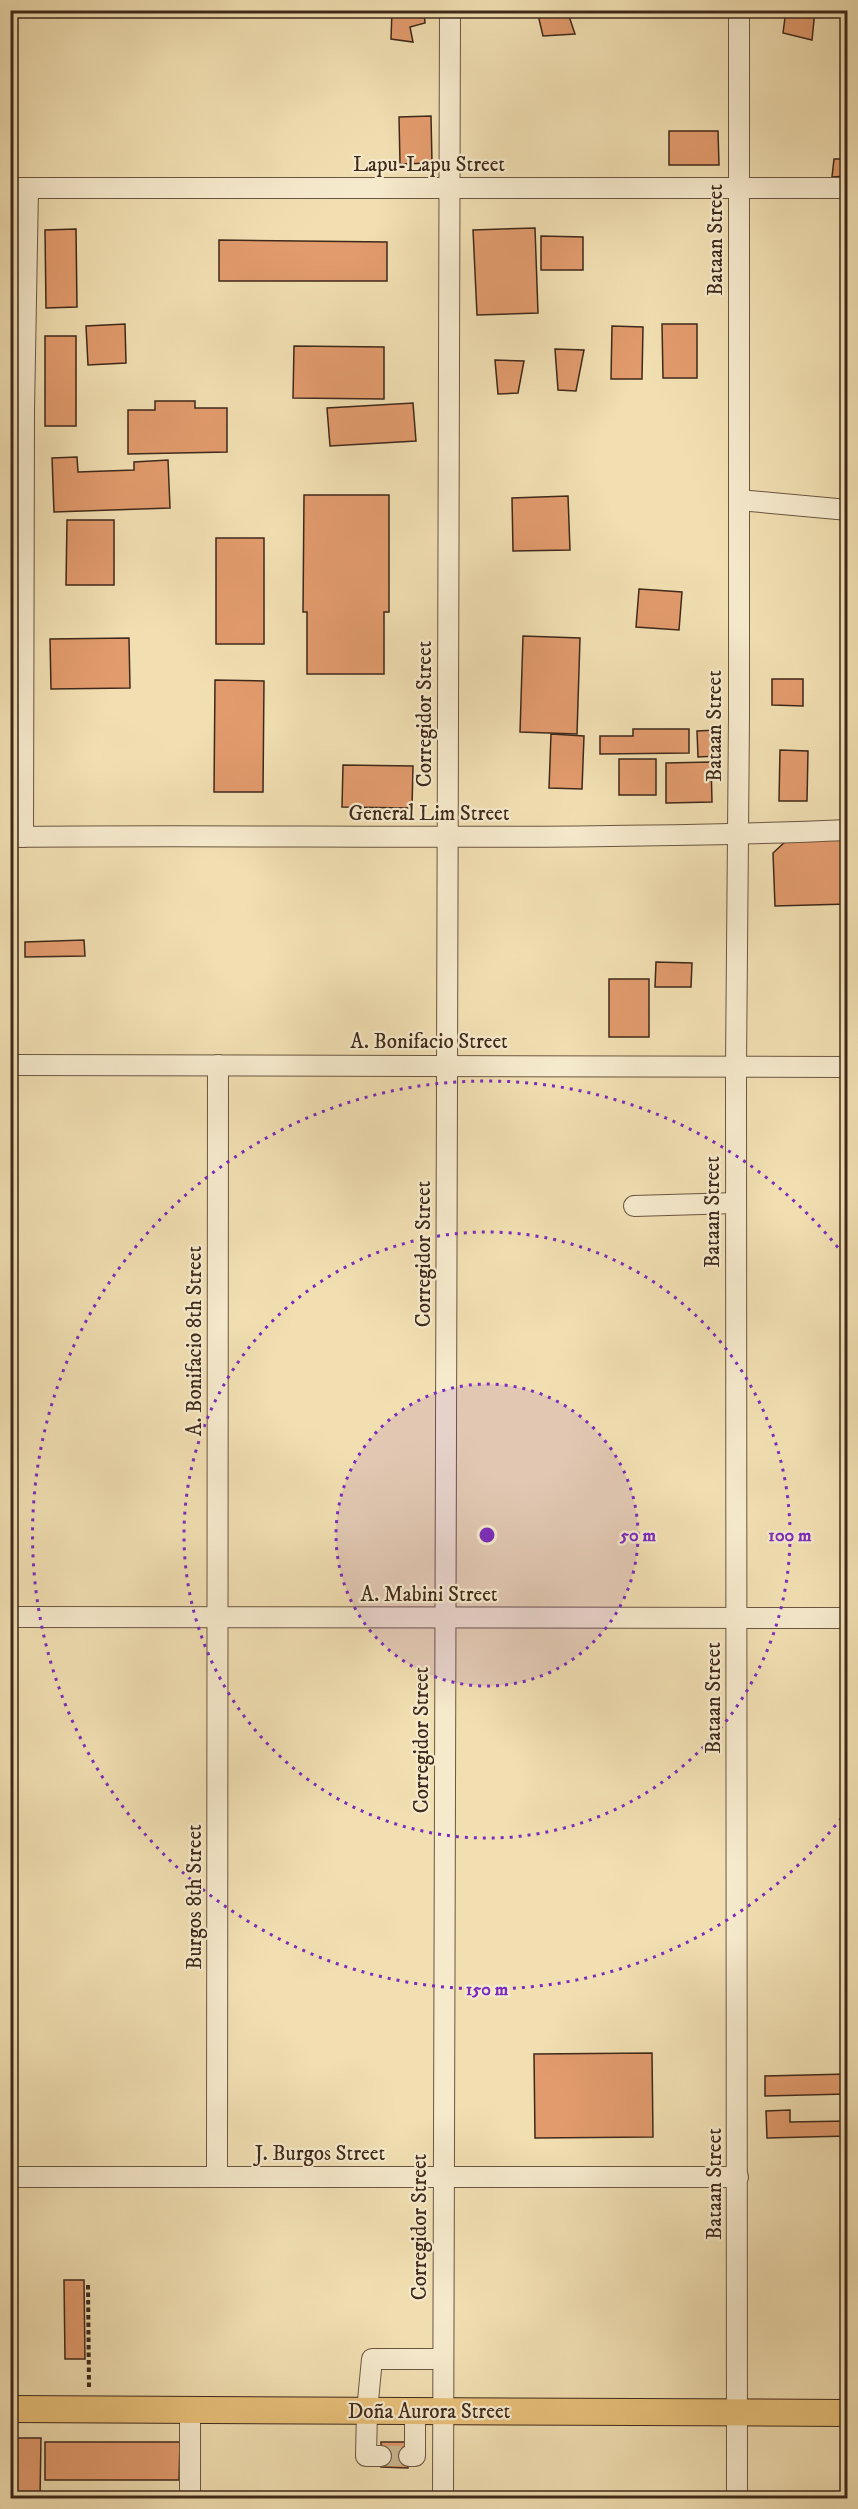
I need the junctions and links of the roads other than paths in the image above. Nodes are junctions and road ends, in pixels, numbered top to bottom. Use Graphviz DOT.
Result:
graph roads {
  1 [pos="450,10"];
  2 [pos="740,10"];
  3 [pos="19,188"];
  4 [pos="449,188"];
  5 [pos="848,188"];
  6 [pos="739,189"];
  7 [pos="17,410"];
  8 [pos="739,500"];
  9 [pos="848,510"];
  10 [pos="848,830"];
  11 [pos="738,834"];
  12 [pos="17,837"];
  13 [pos="448,838"];
  14 [pos="10,1065"];
  15 [pos="218,1065"];
  16 [pos="447,1065"];
  17 [pos="848,1066"];
  18 [pos="735,1067"];
  19 [pos="736,1203"];
  20 [pos="633,1206"];
  21 [pos="10,1617"];
  22 [pos="218,1618"];
  23 [pos="446,1618"];
  24 [pos="737,1618"];
  25 [pos="848,1618"];
  26 [pos="10,2177"];
  27 [pos="217,2177"];
  28 [pos="442,2177"];
  29 [pos="738,2177"];
  30 [pos="443,2359"];
  31 [pos="10,2409"];
  32 [pos="190,2410"];
  33 [pos="367,2411"];
  34 [pos="443,2411"];
  35 [pos="415,2412"];
  36 [pos="738,2414"];
  37 [pos="848,2414"];
  38 [pos="381,2456"];
  39 [pos="443,2456"];
  40 [pos="190,2499"];
  41 [pos="443,2499"];
  42 [pos="737,2499"];
  1 -- 4 [label="street, Corregidor Street"];
  2 -- 6 [label="street, Bataan Street"];
  3 -- 4 [label="street, Lapu-Lapu Street"];
  3 -- 7 [label="street"];
  4 -- 6 [label="street, Lapu-Lapu Street"];
  4 -- 13 [label="street, Corregidor Street"];
  5 -- 6 [label="street, Lapu-Lapu Street"];
  6 -- 8 [label="street, Bataan Street"];
  7 -- 12 [label="street"];
  8 -- 9 [label="street"];
  8 -- 11 [label="street, Bataan Street"];
  10 -- 11 [label="street, General Lim Street"];
  11 -- 13 [label="street, General Lim Street"];
  11 -- 18 [label="street, Bataan Street"];
  12 -- 13 [label="street, General Lim Street"];
  13 -- 16 [label="street, Corregidor Street"];
  14 -- 15 [label="street, A. Bonifacio Street"];
  15 -- 16 [label="street, A. Bonifacio Street"];
  15 -- 22 [label="street, A. Bonifacio 8th Street"];
  16 -- 18 [label="street, A. Bonifacio Street"];
  16 -- 23 [label="street, Corregidor Street"];
  17 -- 18 [label="street, A. Bonifacio Street"];
  18 -- 19 [label="street, Bataan Street"];
  19 -- 20 [label="street"];
  19 -- 24 [label="street, Bataan Street"];
  21 -- 22 [label="street, A. Mabini Street"];
  22 -- 23 [label="street, A. Mabini Street"];
  22 -- 27 [label="street, Burgos 8th Street"];
  23 -- 24 [label="street, A. Mabini Street"];
  23 -- 28 [label="street, Corregidor Street"];
  24 -- 25 [label="street, A. Mabini Street"];
  24 -- 29 [label="street, Bataan Street"];
  26 -- 27 [label="street, J. Burgos Street"];
  27 -- 28 [label="street, J. Burgos Street"];
  28 -- 29 [label="street, J. Burgos Street"];
  28 -- 30 [label="street, Corregidor Street"];
  29 -- 36 [label="street, Bataan Street"];
  30 -- 33 [label="street"];
  30 -- 34 [label="street, Corregidor Street"];
  31 -- 32 [label="main road, Doña Aurora Street"];
  32 -- 33 [label="main road, Doña Aurora Street"];
  32 -- 40 [label="street"];
  33 -- 35 [label="main road, Doña Aurora Street"];
  33 -- 38 [label="street"];
  34 -- 35 [label="main road, Doña Aurora Street"];
  34 -- 36 [label="main road, Doña Aurora Street"];
  34 -- 39 [label="street, Corregidor Street"];
  35 -- 39 [label="street"];
  36 -- 37 [label="main road, Doña Aurora Street"];
  36 -- 42 [label="street, Bataan Street"];
  39 -- 41 [label="street, Corregidor Street"];
}
